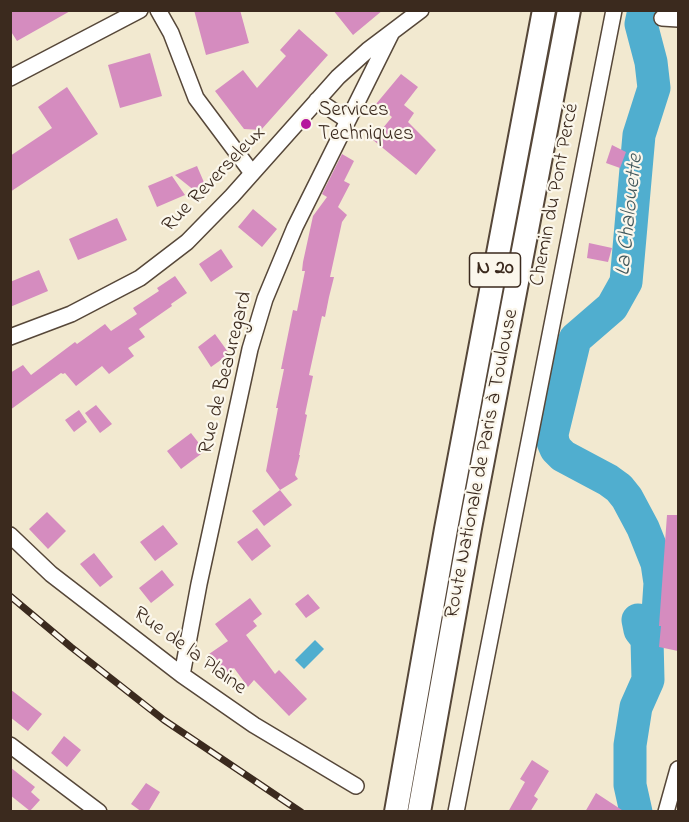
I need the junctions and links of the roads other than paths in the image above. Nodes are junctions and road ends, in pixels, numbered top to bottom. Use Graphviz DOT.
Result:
graph roads {
  1 [pos="140,10"];
  2 [pos="158,10"];
  3 [pos="421,10"];
  4 [pos="544,10"];
  5 [pos="569,10"];
  6 [pos="614,10"];
  7 [pos="662,18"];
  8 [pos="678,19"];
  9 [pos="393,32"];
  10 [pos="10,78"];
  11 [pos="318,100"];
  12 [pos="347,120"];
  13 [pos="252,173"];
  14 [pos="10,338"];
  15 [pos="10,535"];
  16 [pos="182,675"];
  17 [pos="10,745"];
  18 [pos="678,770"];
  19 [pos="356,786"];
  20 [pos="99,812"];
  21 [pos="396,812"];
  22 [pos="419,812"];
  23 [pos="456,812"];
  24 [pos="666,812"];
  1 -- 10 [label="street"];
  2 -- 13 [label="street"];
  3 -- 9 [label="street, Rue Reverseleux"];
  4 -- 21 [label="main road, Route Nationale de Paris à Toulouse / N 20"];
  5 -- 22 [label="main road, Route Nationale de Paris à Toulouse / N 20"];
  6 -- 23 [label="street, Chemin du Pont Percé"];
  7 -- 8 [label="street"];
  9 -- 11 [label="street, Rue Reverseleux"];
  9 -- 12 [label="street, Rue de Beauregard"];
  11 -- 12 [label="street"];
  11 -- 13 [label="street, Rue Reverseleux"];
  12 -- 16 [label="street, Rue de Beauregard"];
  13 -- 14 [label="street, Rue Reverseleux"];
  15 -- 16 [label="street, Rue de la Plaine"];
  16 -- 19 [label="street, Rue de la Plaine"];
  17 -- 20 [label="street"];
  18 -- 24 [label="street"];
}
